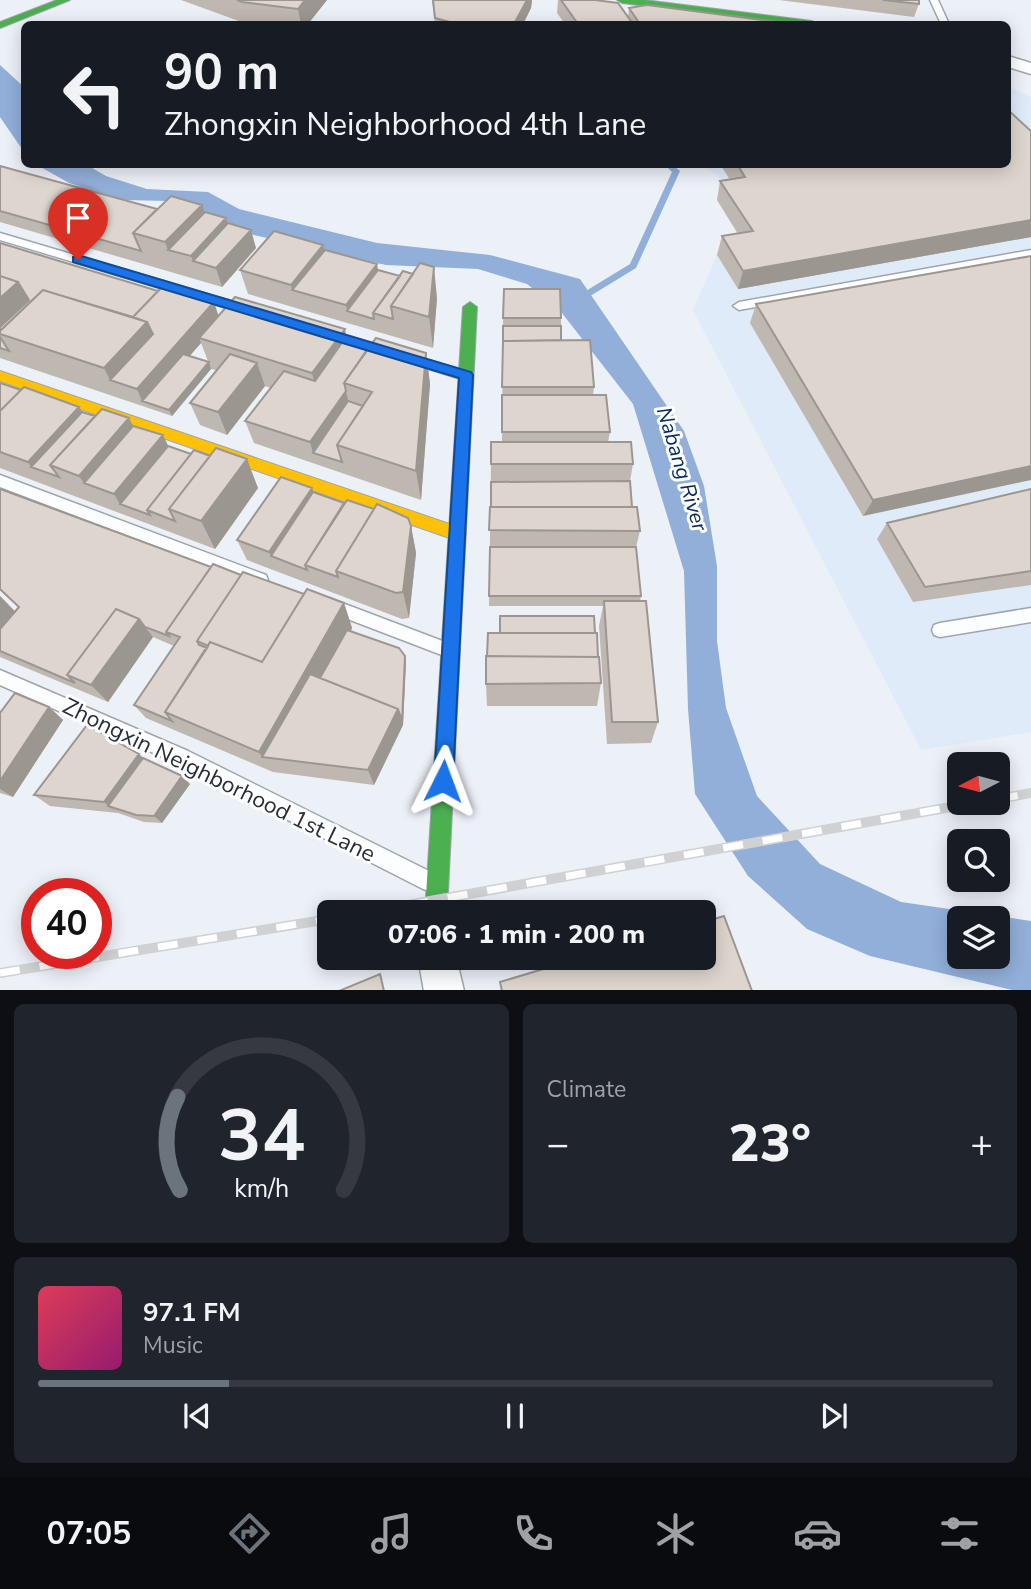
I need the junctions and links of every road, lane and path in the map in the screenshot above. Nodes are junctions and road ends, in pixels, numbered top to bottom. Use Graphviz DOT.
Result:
graph roads {
  1 [pos="65,0"];
  2 [pos="622,0"];
  3 [pos="934,0"];
  4 [pos="788,21"];
  5 [pos="944,21"];
  6 [pos="0,25"];
  7 [pos="1011,62"];
  8 [pos="1031,69"];
  9 [pos="0,236"];
  10 [pos="1031,254"];
  11 [pos="739,306"];
  12 [pos="470,307"];
  13 [pos="266,316"];
  14 [pos="400,355"];
  15 [pos="466,375"];
  16 [pos="0,376"];
  17 [pos="0,481"];
  18 [pos="458,534"];
  19 [pos="270,583"];
  20 [pos="309,598"];
  21 [pos="1031,615"];
  22 [pos="940,630"];
  23 [pos="451,651"];
  24 [pos="0,677"];
  25 [pos="438,886"];
  26 [pos="437,900"];
  27 [pos="440,970"];
  28 [pos="444,990"];
  1 -- 6 [label="street"];
  2 -- 4 [label="street"];
  3 -- 5 [label="lane"];
  7 -- 8 [label="street"];
  9 -- 13 [label="lane"];
  10 -- 11 [label="lane"];
  12 -- 15 [label="street"];
  14 -- 15 [label="lane"];
  15 -- 18 [label="street"];
  16 -- 18 [label="street"];
  17 -- 19 [label="lane"];
  18 -- 23 [label="street"];
  20 -- 23 [label="lane"];
  21 -- 22 [label="lane"];
  23 -- 25 [label="street"];
  24 -- 25 [label="lane, Zhongxin Neighborhood 1st Lane"];
  25 -- 26 [label="street"];
  27 -- 28 [label="street"];
}
